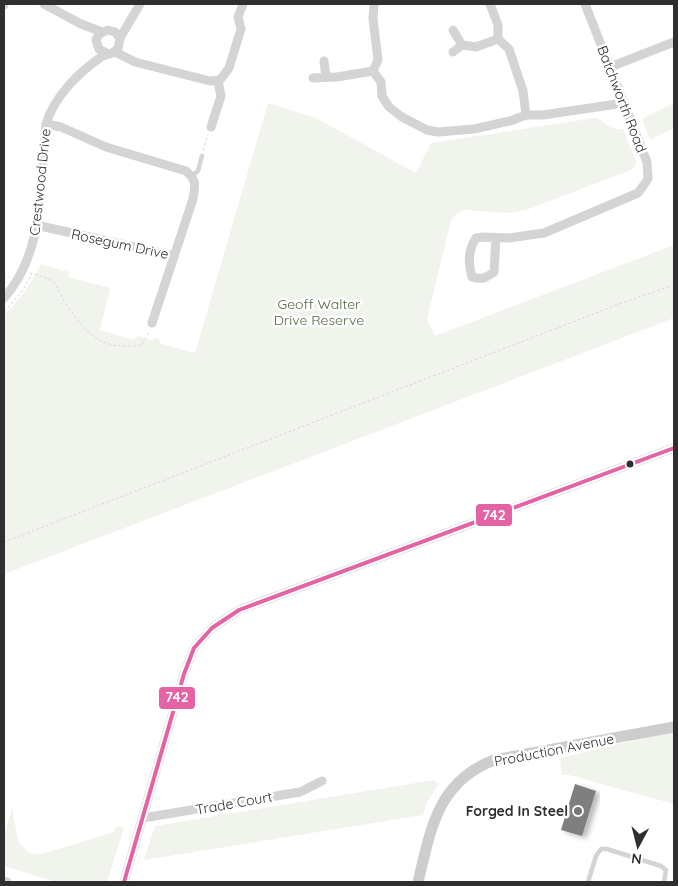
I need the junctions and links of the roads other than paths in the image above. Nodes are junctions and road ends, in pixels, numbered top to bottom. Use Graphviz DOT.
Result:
graph roads {
  1 [pos="44,4"];
  2 [pos="140,4"];
  3 [pos="244,4"];
  4 [pos="374,4"];
  5 [pos="490,4"];
  6 [pos="585,4"];
  7 [pos="130,20"];
  8 [pos="453,30"];
  9 [pos="102,36"];
  10 [pos="498,39"];
  11 [pos="674,42"];
  12 [pos="462,45"];
  13 [pos="116,47"];
  14 [pos="453,52"];
  15 [pos="324,61"];
  16 [pos="610,66"];
  17 [pos="84,70"];
  18 [pos="373,71"];
  19 [pos="326,77"];
  20 [pos="313,78"];
  21 [pos="218,81"];
  22 [pos="624,103"];
  23 [pos="526,115"];
  24 [pos="46,124"];
  25 [pos="210,127"];
  26 [pos="202,156"];
  27 [pos="192,176"];
  28 [pos="36,225"];
  29 [pos="496,238"];
  30 [pos="174,256"];
  31 [pos="4,298"];
  32 [pos="152,323"];
  33 [pos="674,448"];
  34 [pos="674,727"];
  35 [pos="322,781"];
  36 [pos="143,818"];
  37 [pos="124,882"];
  38 [pos="418,882"];
  39 [pos="588,882"];
  40 [pos="664,882"];
  1 -- 9 [label="street"];
  2 -- 7 [label="street, Crestwood Drive"];
  3 -- 21 [label="street"];
  4 -- 18 [label="street"];
  5 -- 10 [label="street"];
  6 -- 16 [label="street, Batchworth Road"];
  7 -- 9 [label="street, Crestwood Drive"];
  7 -- 13 [label="street, Crestwood Drive"];
  8 -- 12 [label="street"];
  9 -- 13 [label="street"];
  9 -- 13 [label="street"];
  9 -- 17 [label="street, Crestwood Drive"];
  10 -- 12 [label="street"];
  10 -- 23 [label="street"];
  11 -- 16 [label="street"];
  12 -- 14 [label="street"];
  13 -- 17 [label="street, Crestwood Drive"];
  13 -- 21 [label="street"];
  15 -- 19 [label="street"];
  16 -- 22 [label="street, Batchworth Road"];
  17 -- 24 [label="street, Crestwood Drive"];
  18 -- 19 [label="street"];
  18 -- 23 [label="street"];
  19 -- 20 [label="street"];
  21 -- 25 [label="street"];
  22 -- 23 [label="street"];
  22 -- 29 [label="street, Batchworth Road"];
  24 -- 27 [label="street"];
  24 -- 28 [label="street, Crestwood Drive"];
  26 -- 27 [label="lane"];
  27 -- 30 [label="street, Rosegum Drive"];
  28 -- 30 [label="street, Rosegum Drive"];
  28 -- 31 [label="street, Crestwood Drive"];
  29 -- 29 [label="street, Batchworth Road"];
  30 -- 32 [label="street"];
  33 -- 36 [label="street"];
  34 -- 38 [label="main road, Production Avenue"];
  35 -- 36 [label="street, Trade Court"];
  36 -- 37 [label="street"];
  39 -- 40 [label="lane"];
}
